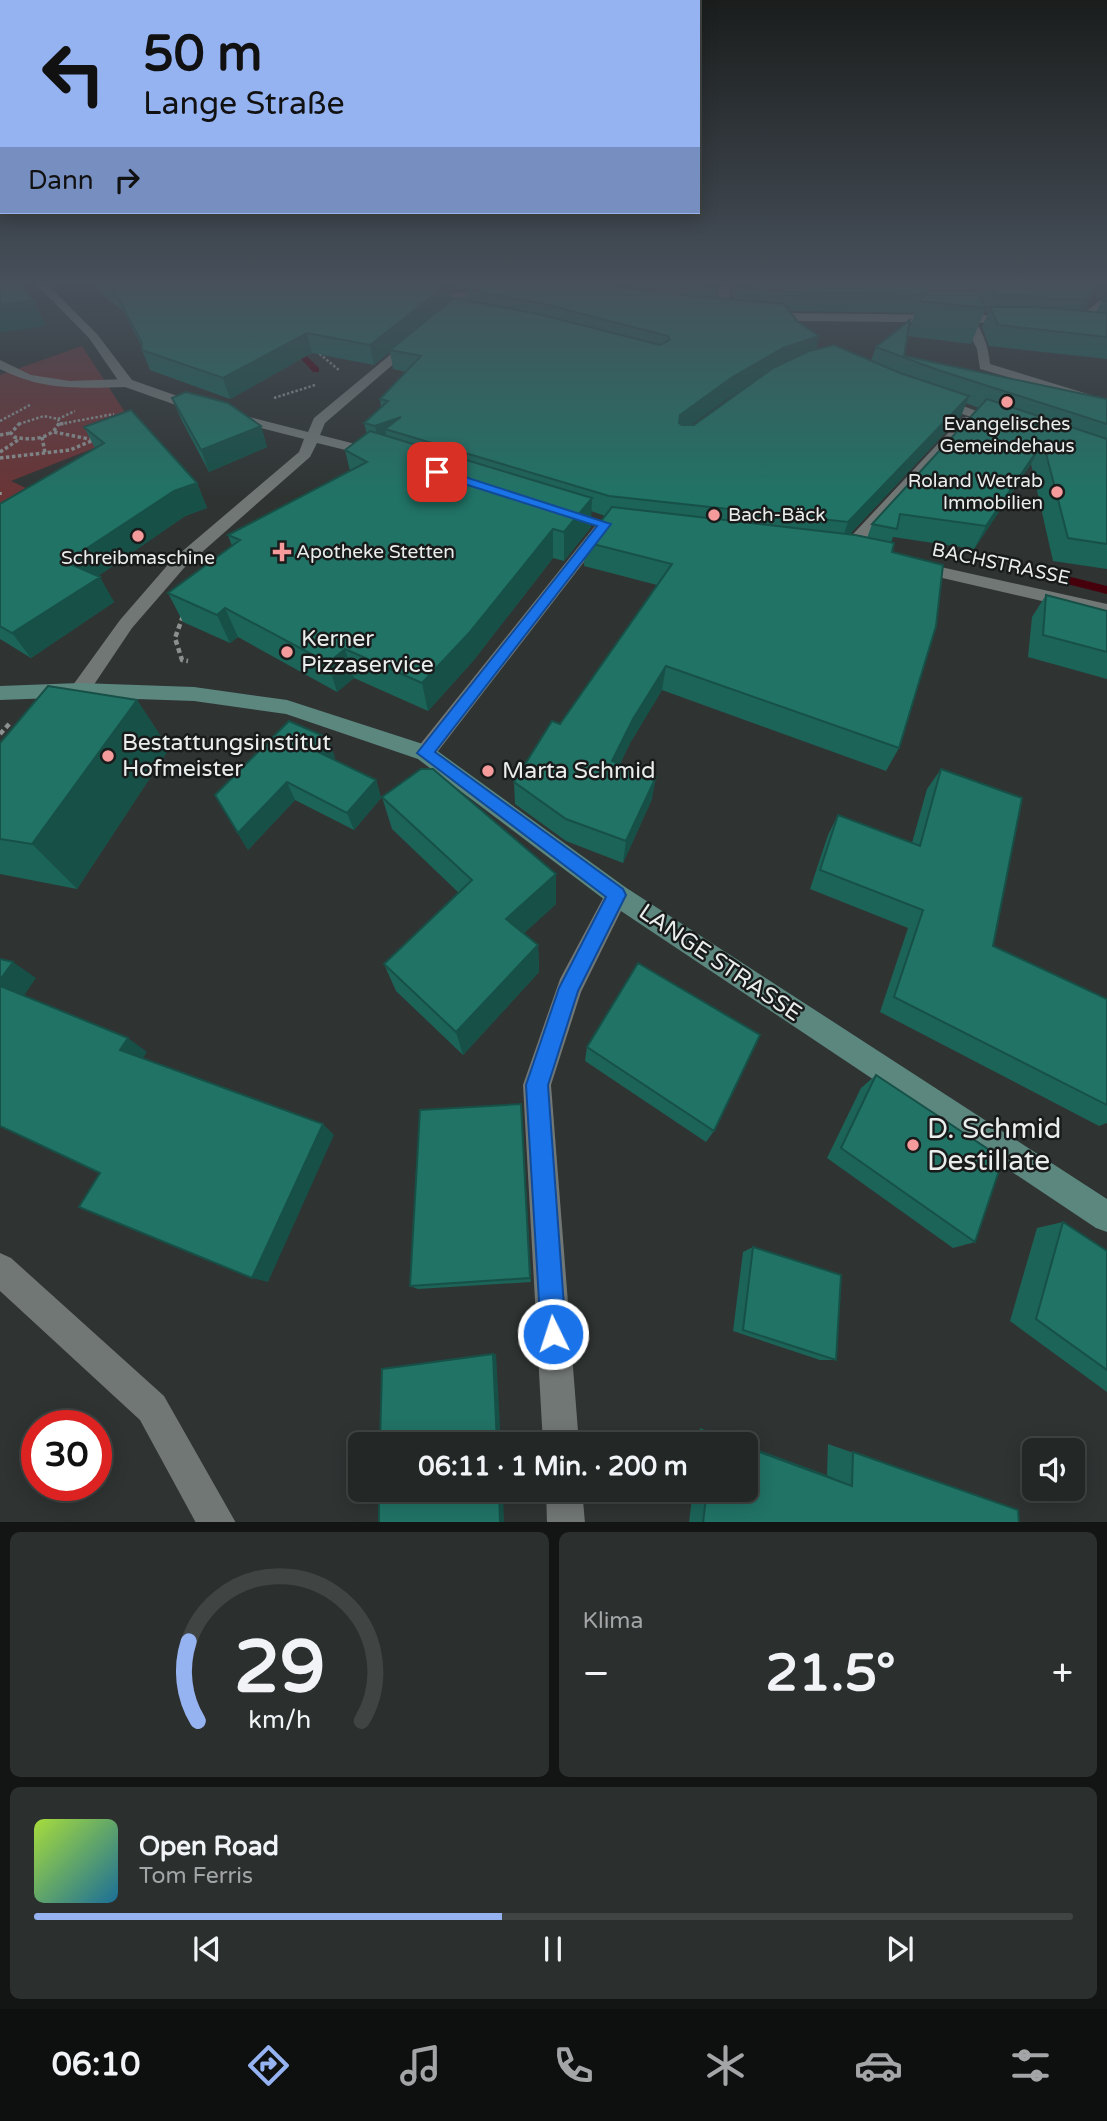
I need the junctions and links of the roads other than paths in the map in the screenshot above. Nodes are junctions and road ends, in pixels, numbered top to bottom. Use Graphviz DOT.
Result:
graph roads {
  1 [pos="106,354"];
  2 [pos="399,354"];
  3 [pos="983,354"];
  4 [pos="0,363"];
  5 [pos="127,383"];
  6 [pos="1084,395"];
  7 [pos="926,397"];
  8 [pos="971,417"];
  9 [pos="1020,430"];
  10 [pos="313,435"];
  11 [pos="392,458"];
  12 [pos="605,523"];
  13 [pos="871,558"];
  14 [pos="897,563"];
  15 [pos="1107,610"];
  16 [pos="80,690"];
  17 [pos="0,693"];
  18 [pos="69,709"];
  19 [pos="425,753"];
  20 [pos="617,895"];
  21 [pos="1107,1217"];
  22 [pos="0,1269"];
  23 [pos="560,1432"];
  24 [pos="565,1502"];
  25 [pos="217,1522"];
  26 [pos="566,1522"];
  1 -- 5 [label="street"];
  2 -- 10 [label="street"];
  3 -- 6 [label="street"];
  4 -- 5 [label="street"];
  5 -- 10 [label="street"];
  7 -- 8 [label="street"];
  8 -- 9 [label="street"];
  8 -- 13 [label="street"];
  10 -- 11 [label="street"];
  10 -- 16 [label="street"];
  12 -- 19 [label="street"];
  14 -- 15 [label="street, BACHSTRASSE"];
  16 -- 17 [label="main road, LANGE STRASSE"];
  16 -- 18 [label="street"];
  16 -- 19 [label="main road, LANGE STRASSE"];
  19 -- 20 [label="main road, LANGE STRASSE"];
  20 -- 21 [label="main road, LANGE STRASSE"];
  20 -- 23 [label="street"];
  22 -- 25 [label="street"];
  24 -- 26 [label="street"];
}
